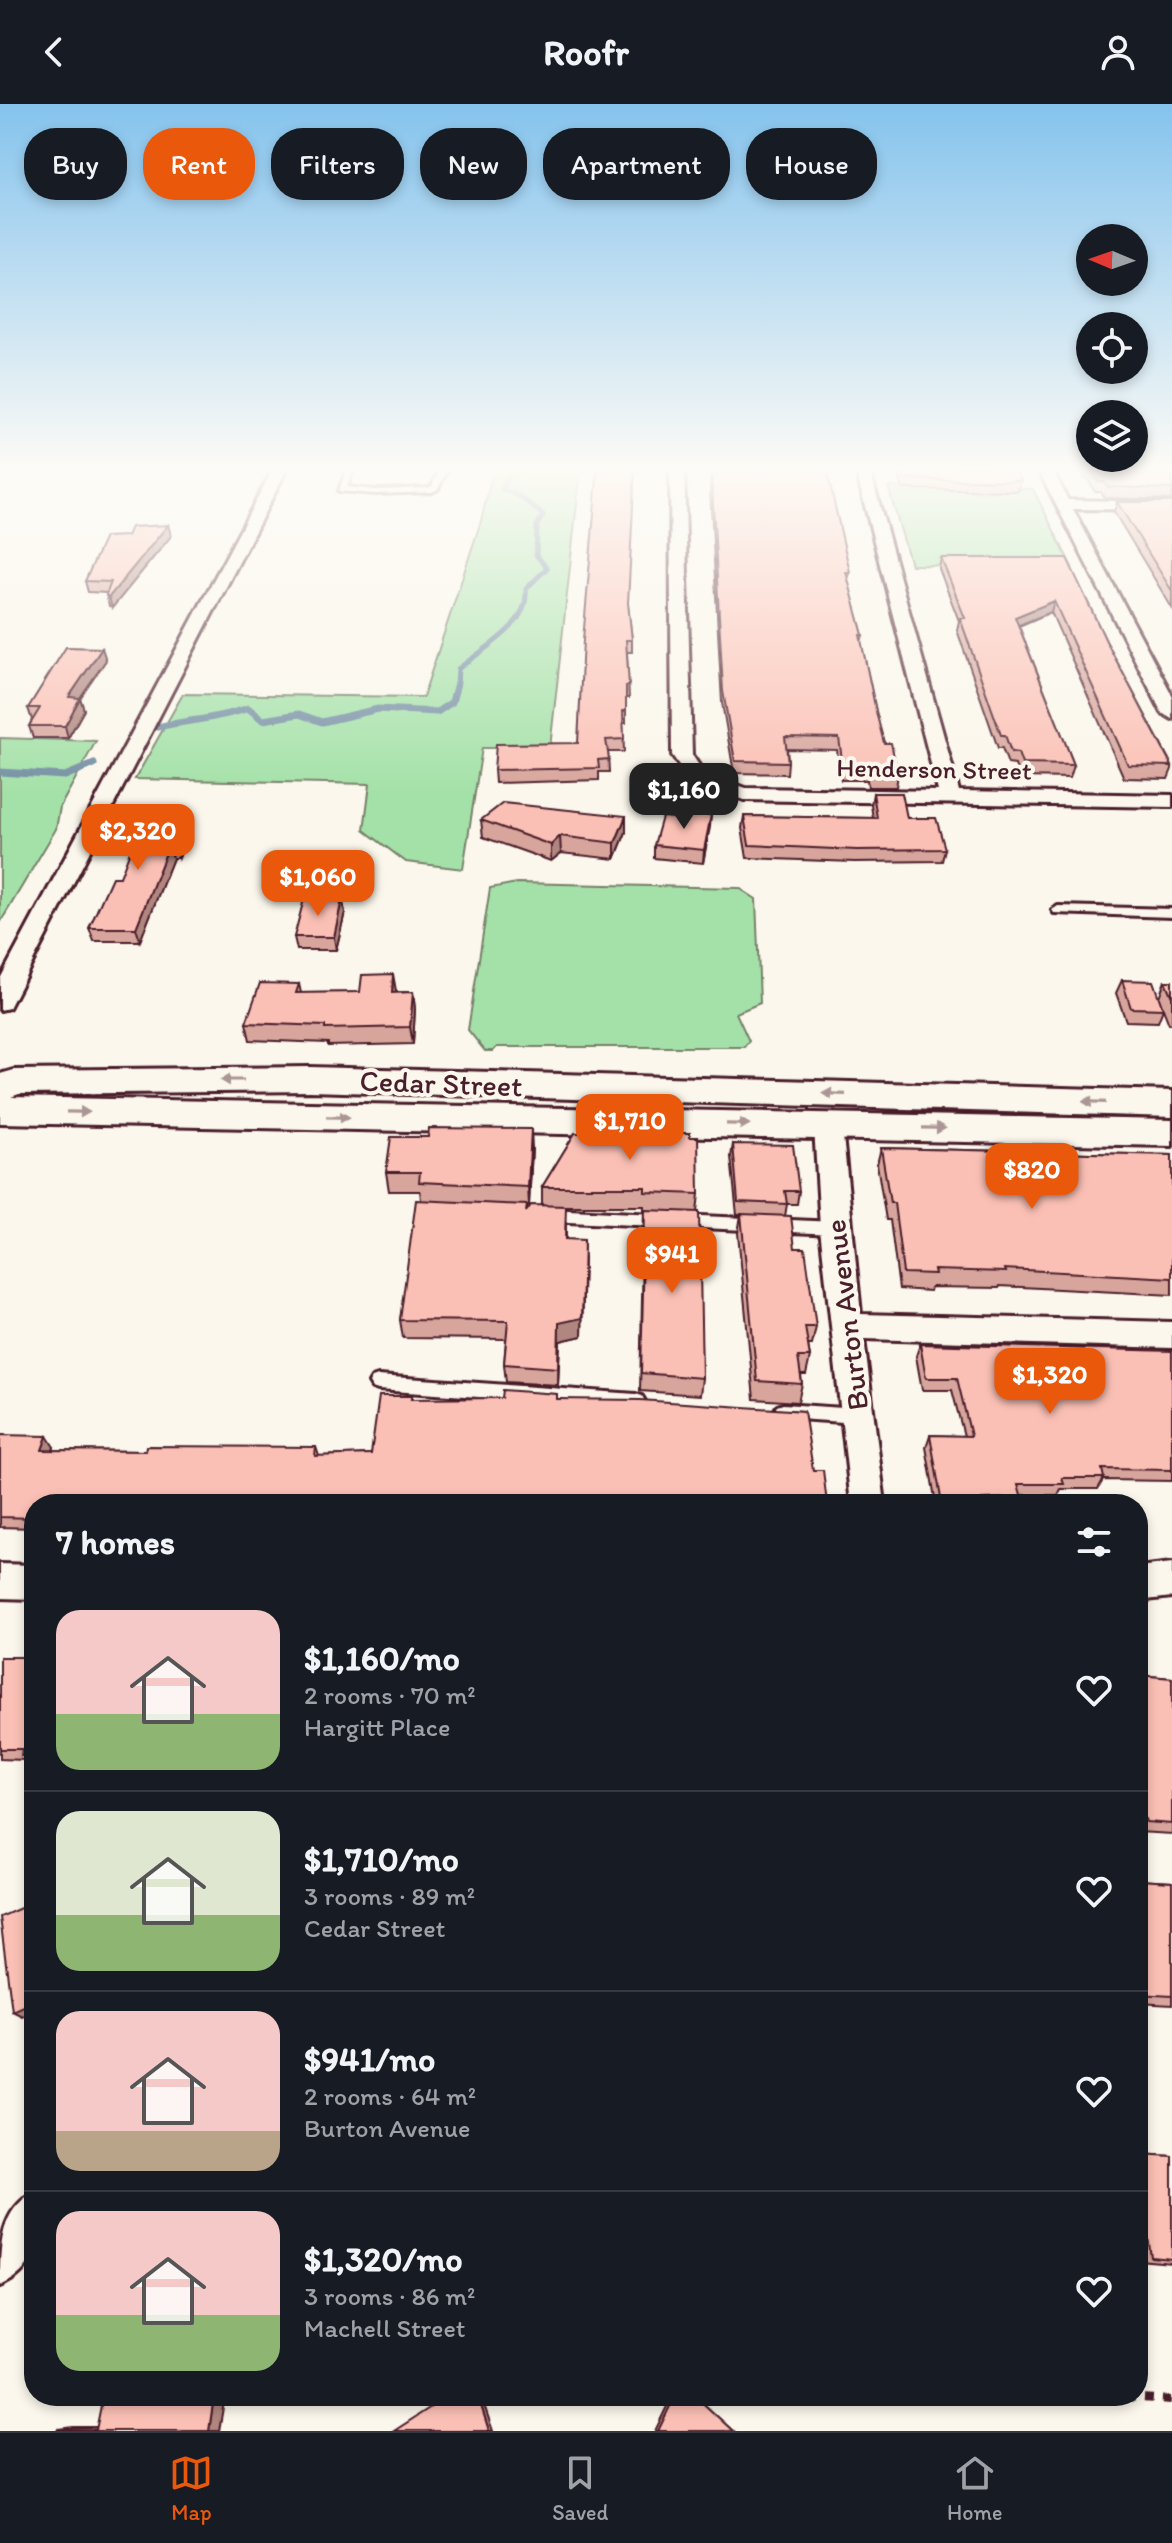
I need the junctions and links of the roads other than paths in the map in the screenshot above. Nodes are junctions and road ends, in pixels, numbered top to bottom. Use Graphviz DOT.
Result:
graph roads {
  1 [pos="224,576"];
  2 [pos="679,576"];
  3 [pos="891,576"];
  4 [pos="1102,576"];
  5 [pos="1172,713"];
  6 [pos="697,777"];
  7 [pos="645,796"];
  8 [pos="950,798"];
  9 [pos="1172,801"];
  10 [pos="1058,910"];
  11 [pos="1172,913"];
  12 [pos="0,1002"];
  13 [pos="0,1088"];
  14 [pos="1172,1104"];
  15 [pos="0,1110"];
  16 [pos="828,1126"];
  17 [pos="1172,1133"];
  18 [pos="535,1215"];
  19 [pos="835,1228"];
  20 [pos="849,1326"];
  21 [pos="1172,1335"];
  22 [pos="378,1383"];
  23 [pos="657,1402"];
  24 [pos="765,1410"];
  25 [pos="858,1416"];
  26 [pos="867,1494"];
  27 [pos="1172,1580"];
  28 [pos="0,1581"];
  29 [pos="24,1582"];
  30 [pos="1148,1583"];
  31 [pos="24,2229"];
  32 [pos="0,2261"];
  1 -- 12 [label="street"];
  2 -- 6 [label="street"];
  3 -- 8 [label="street"];
  4 -- 5 [label="street"];
  6 -- 7 [label="street"];
  6 -- 8 [label="street, Henderson Street"];
  8 -- 9 [label="street, Henderson Street"];
  10 -- 11 [label="lane"];
  14 -- 13 [label="main road, Cedar Street, one-way"];
  15 -- 16 [label="main road, Cedar Street, one-way"];
  16 -- 17 [label="main road, Cedar Street, one-way"];
  16 -- 19 [label="street, Burton Avenue"];
  18 -- 19 [label="lane"];
  19 -- 20 [label="street, Burton Avenue"];
  20 -- 21 [label="street"];
  20 -- 25 [label="street, Burton Avenue"];
  22 -- 23 [label="lane"];
  24 -- 25 [label="lane"];
  25 -- 26 [label="street, Burton Avenue"];
  27 -- 30 [label="street"];
  28 -- 29 [label="street"];
  31 -- 32 [label="street"];
}
